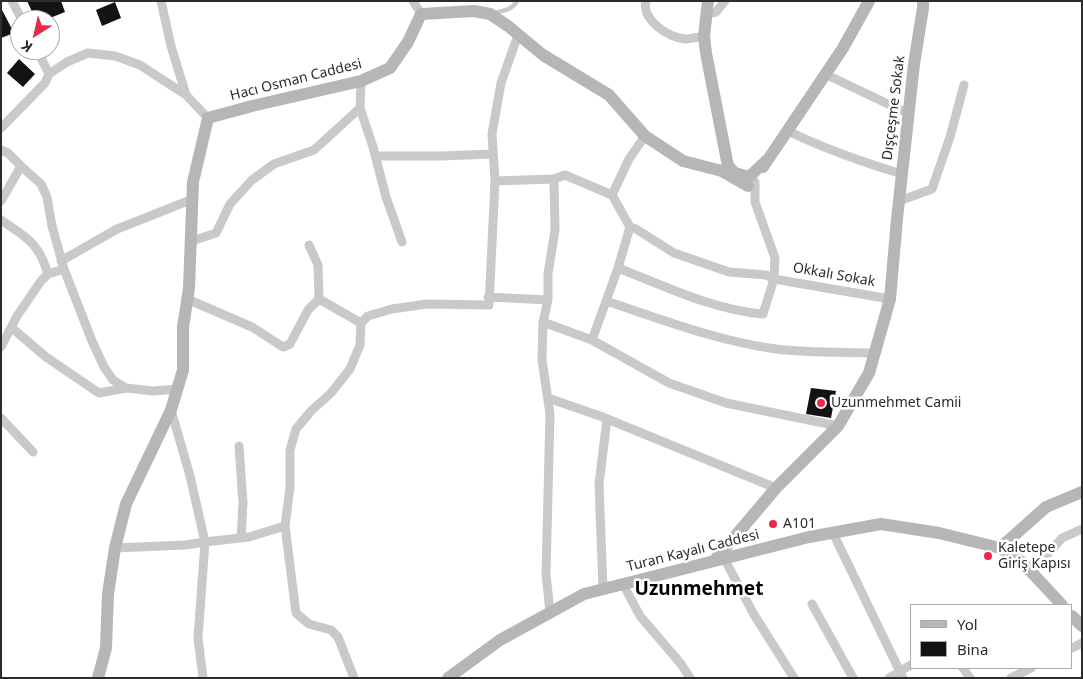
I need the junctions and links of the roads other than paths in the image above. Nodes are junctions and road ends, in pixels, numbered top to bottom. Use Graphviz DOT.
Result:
graph roads {
  1 [pos="161,1"];
  2 [pos="413,1"];
  3 [pos="517,1"];
  4 [pos="646,1"];
  5 [pos="725,1"];
  6 [pos="870,1"];
  7 [pos="923,1"];
  8 [pos="473,6"];
  9 [pos="707,8"];
  10 [pos="421,14"];
  11 [pos="490,14"];
  12 [pos="518,35"];
  13 [pos="704,36"];
  14 [pos="42,60"];
  15 [pos="49,74"];
  16 [pos="825,74"];
  17 [pos="361,81"];
  18 [pos="964,85"];
  19 [pos="186,95"];
  20 [pos="360,108"];
  21 [pos="909,114"];
  22 [pos="208,118"];
  23 [pos="1,128"];
  24 [pos="788,131"];
  25 [pos="645,136"];
  26 [pos="1,150"];
  27 [pos="493,154"];
  28 [pos="376,156"];
  29 [pos="21,166"];
  30 [pos="725,168"];
  31 [pos="902,174"];
  32 [pos="554,179"];
  33 [pos="495,180"];
  34 [pos="751,182"];
  35 [pos="612,195"];
  36 [pos="193,199"];
  37 [pos="1,201"];
  38 [pos="899,201"];
  39 [pos="1,220"];
  40 [pos="630,227"];
  41 [pos="192,241"];
  42 [pos="402,242"];
  43 [pos="309,245"];
  44 [pos="63,265"];
  45 [pos="618,268"];
  46 [pos="48,274"];
  47 [pos="774,279"];
  48 [pos="489,297"];
  49 [pos="187,299"];
  50 [pos="320,299"];
  51 [pos="890,299"];
  52 [pos="548,300"];
  53 [pos="606,301"];
  54 [pos="543,322"];
  55 [pos="362,323"];
  56 [pos="12,328"];
  57 [pos="592,340"];
  58 [pos="1,347"];
  59 [pos="875,353"];
  60 [pos="126,388"];
  61 [pos="178,389"];
  62 [pos="548,398"];
  63 [pos="171,410"];
  64 [pos="1,418"];
  65 [pos="608,419"];
  66 [pos="838,426"];
  67 [pos="239,446"];
  68 [pos="33,452"];
  69 [pos="776,488"];
  70 [pos="1082,492"];
  71 [pos="285,526"];
  72 [pos="1082,529"];
  73 [pos="833,533"];
  74 [pos="241,538"];
  75 [pos="205,542"];
  76 [pos="115,548"];
  77 [pos="1000,548"];
  78 [pos="719,559"];
  79 [pos="1032,572"];
  80 [pos="623,584"];
  81 [pos="603,589"];
  82 [pos="812,604"];
  83 [pos="1061,604"];
  84 [pos="550,612"];
  85 [pos="910,666"];
  86 [pos="1029,669"];
  87 [pos="901,675"];
  88 [pos="98,678"];
  89 [pos="203,678"];
  90 [pos="354,678"];
  91 [pos="448,678"];
  92 [pos="690,678"];
  93 [pos="794,678"];
  94 [pos="853,678"];
  95 [pos="889,678"];
  96 [pos="1011,678"];
  1 -- 19 [label="street"];
  2 -- 10 [label="street"];
  3 -- 11 [label="lane"];
  4 -- 13 [label="street"];
  5 -- 9 [label="street"];
  6 -- 16 [label="street"];
  7 -- 21 [label="street, Dışçeşme Sokak"];
  8 -- 10 [label="street"];
  8 -- 11 [label="street"];
  9 -- 13 [label="street"];
  10 -- 17 [label="street, Hacı Osman Caddesi"];
  11 -- 12 [label="street"];
  12 -- 25 [label="street"];
  12 -- 27 [label="street"];
  13 -- 30 [label="street"];
  14 -- 15 [label="street"];
  15 -- 19 [label="street"];
  15 -- 23 [label="street"];
  16 -- 21 [label="street"];
  16 -- 24 [label="street"];
  17 -- 20 [label="street"];
  17 -- 22 [label="street, Hacı Osman Caddesi"];
  18 -- 38 [label="street"];
  19 -- 22 [label="street"];
  20 -- 28 [label="street"];
  20 -- 41 [label="street"];
  21 -- 31 [label="street, Dışçeşme Sokak"];
  22 -- 36 [label="street"];
  24 -- 31 [label="street"];
  24 -- 34 [label="street"];
  25 -- 30 [label="street"];
  25 -- 35 [label="street"];
  26 -- 29 [label="street"];
  27 -- 28 [label="street"];
  27 -- 33 [label="street"];
  28 -- 42 [label="street"];
  29 -- 37 [label="street"];
  29 -- 44 [label="street"];
  30 -- 34 [label="street"];
  31 -- 38 [label="street, Dışçeşme Sokak"];
  32 -- 33 [label="street"];
  32 -- 35 [label="street"];
  32 -- 52 [label="street"];
  33 -- 48 [label="street"];
  34 -- 47 [label="street"];
  35 -- 40 [label="street"];
  36 -- 41 [label="street"];
  36 -- 44 [label="street"];
  38 -- 51 [label="street, Dışçeşme Sokak"];
  39 -- 46 [label="street"];
  40 -- 45 [label="street"];
  40 -- 47 [label="street"];
  41 -- 49 [label="street"];
  43 -- 50 [label="street"];
  44 -- 46 [label="street"];
  44 -- 60 [label="street"];
  45 -- 47 [label="street"];
  45 -- 53 [label="street"];
  46 -- 56 [label="street"];
  47 -- 51 [label="street, Okkalı Sokak"];
  48 -- 52 [label="street"];
  48 -- 55 [label="street"];
  49 -- 50 [label="street"];
  49 -- 61 [label="street"];
  50 -- 55 [label="street"];
  51 -- 59 [label="street, Dışçeşme Sokak"];
  52 -- 54 [label="street"];
  53 -- 57 [label="street"];
  53 -- 59 [label="street"];
  54 -- 57 [label="street"];
  54 -- 62 [label="street"];
  55 -- 71 [label="street"];
  56 -- 58 [label="street"];
  56 -- 60 [label="street"];
  57 -- 66 [label="street"];
  59 -- 66 [label="street, Dışçeşme Sokak"];
  60 -- 61 [label="street"];
  61 -- 63 [label="street"];
  62 -- 65 [label="street"];
  62 -- 84 [label="street"];
  63 -- 75 [label="street"];
  63 -- 76 [label="street"];
  64 -- 68 [label="street"];
  65 -- 69 [label="street"];
  65 -- 81 [label="street"];
  66 -- 69 [label="street, Dışçeşme Sokak"];
  67 -- 74 [label="street"];
  69 -- 78 [label="street, Dışçeşme Sokak"];
  70 -- 77 [label="street"];
  71 -- 74 [label="street"];
  71 -- 90 [label="street"];
  72 -- 79 [label="street"];
  73 -- 77 [label="street, Turan Kayalı Caddesi"];
  73 -- 78 [label="street, Turan Kayalı Caddesi"];
  73 -- 87 [label="street"];
  74 -- 75 [label="street"];
  75 -- 76 [label="street"];
  75 -- 89 [label="street"];
  76 -- 88 [label="street"];
  77 -- 79 [label="street, Turan Kayalı Caddesi"];
  78 -- 80 [label="street, Turan Kayalı Caddesi"];
  78 -- 93 [label="street"];
  79 -- 83 [label="street, Turan Kayalı Caddesi"];
  80 -- 81 [label="street, Turan Kayalı Caddesi"];
  80 -- 92 [label="street"];
  81 -- 84 [label="street, Turan Kayalı Caddesi"];
  82 -- 94 [label="street"];
  84 -- 91 [label="street, Turan Kayalı Caddesi"];
  85 -- 87 [label="street"];
  86 -- 96 [label="street"];
  87 -- 95 [label="street"];
}
